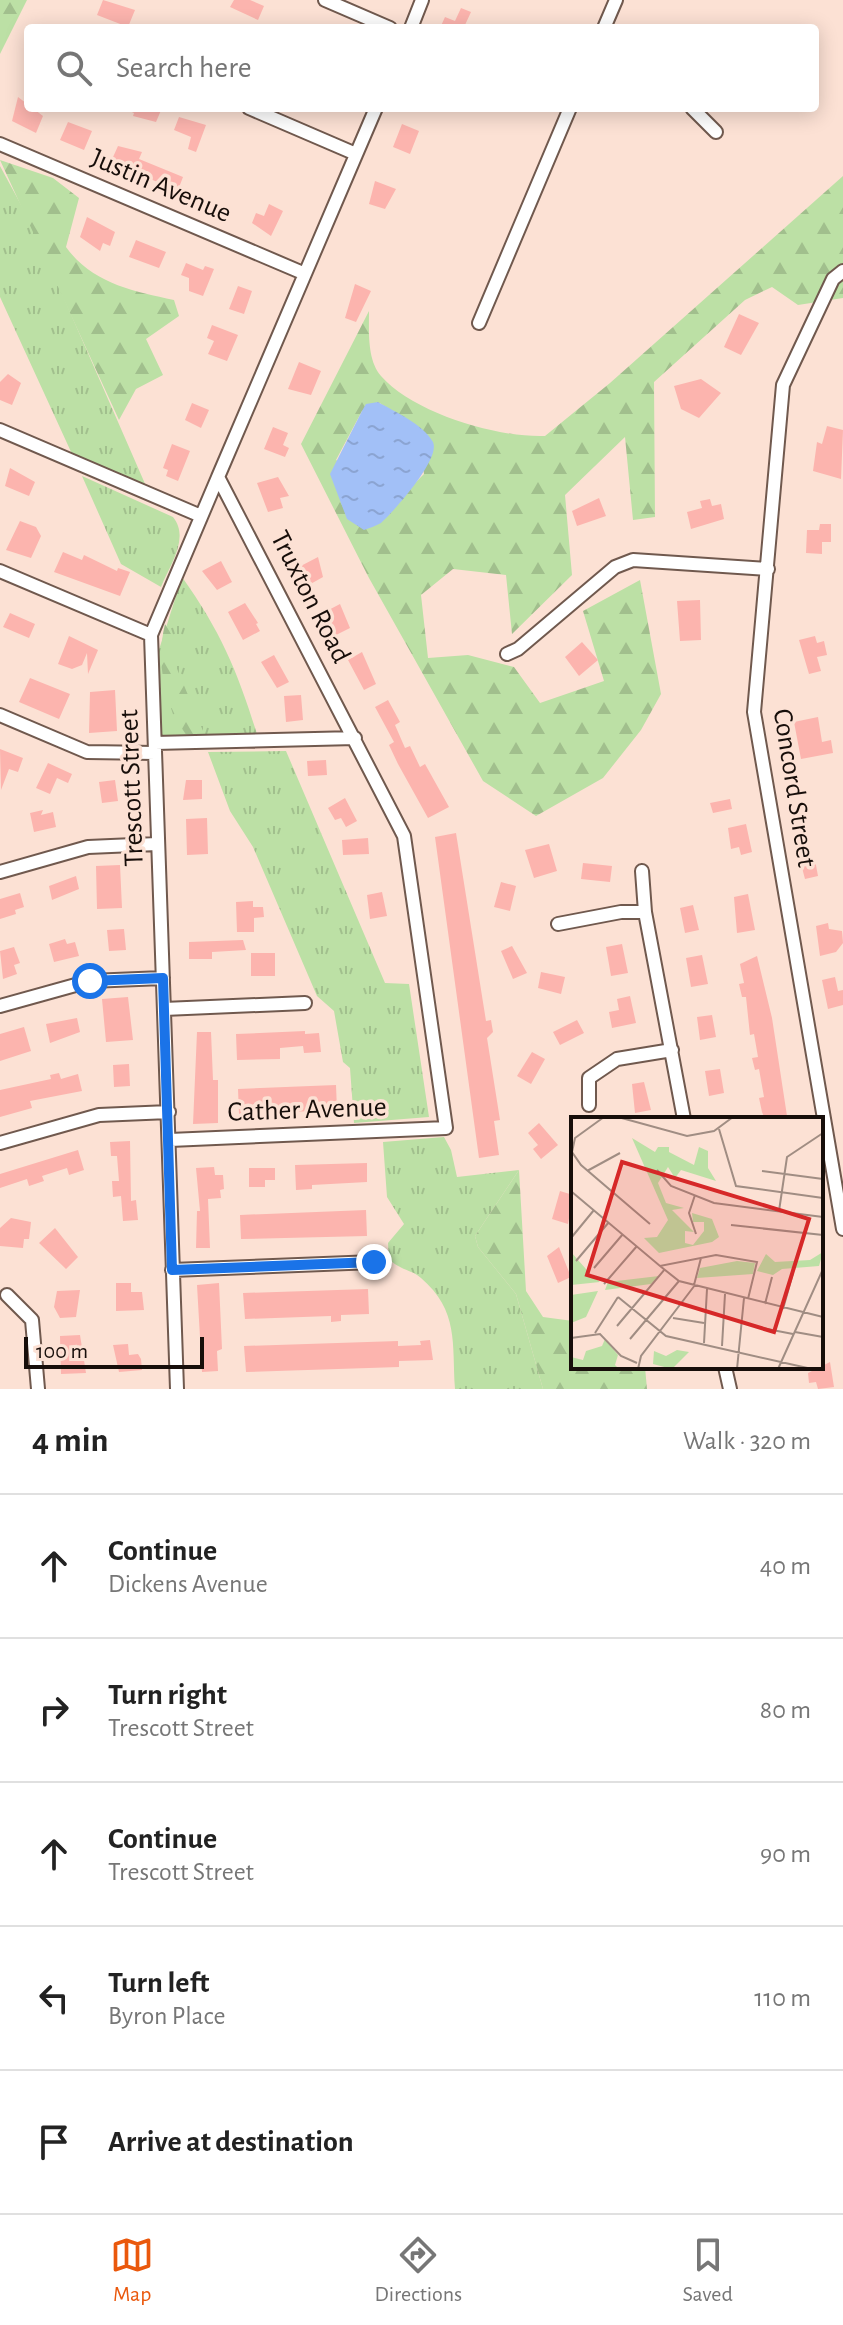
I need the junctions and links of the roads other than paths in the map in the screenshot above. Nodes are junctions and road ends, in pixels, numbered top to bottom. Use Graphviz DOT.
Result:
graph roads {
  1 [pos="325,0"];
  2 [pos="422,0"];
  3 [pos="616,0"];
  4 [pos="381,24"];
  5 [pos="413,24"];
  6 [pos="606,24"];
  7 [pos="258,112"];
  8 [pos="374,112"];
  9 [pos="568,112"];
  10 [pos="696,112"];
  11 [pos="716,132"];
  12 [pos="0,144"];
  13 [pos="356,154"];
  14 [pos="843,271"];
  15 [pos="303,273"];
  16 [pos="479,323"];
  17 [pos="0,430"];
  18 [pos="218,477"];
  19 [pos="201,516"];
  20 [pos="768,569"];
  21 [pos="0,571"];
  22 [pos="151,635"];
  23 [pos="507,654"];
  24 [pos="0,715"];
  25 [pos="355,738"];
  26 [pos="155,748"];
  27 [pos="157,844"];
  28 [pos="642,871"];
  29 [pos="0,872"];
  30 [pos="645,912"];
  31 [pos="558,924"];
  32 [pos="163,978"];
  33 [pos="305,1003"];
  34 [pos="0,1006"];
  35 [pos="164,1009"];
  36 [pos="672,1050"];
  37 [pos="589,1105"];
  38 [pos="169,1112"];
  39 [pos="684,1117"];
  40 [pos="446,1128"];
  41 [pos="170,1140"];
  42 [pos="0,1143"];
  43 [pos="838,1168"];
  44 [pos="843,1229"];
  45 [pos="374,1262"];
  46 [pos="172,1270"];
  47 [pos="7,1295"];
  48 [pos="725,1369"];
  49 [pos="38,1389"];
  50 [pos="177,1389"];
  51 [pos="730,1389"];
  1 -- 4 [label="street"];
  2 -- 5 [label="street"];
  3 -- 6 [label="street"];
  7 -- 13 [label="street"];
  8 -- 13 [label="street"];
  9 -- 16 [label="street"];
  10 -- 11 [label="street"];
  12 -- 15 [label="street, Justin Avenue"];
  13 -- 15 [label="street"];
  14 -- 20 [label="street, Concord Street"];
  15 -- 18 [label="street"];
  17 -- 19 [label="street"];
  18 -- 19 [label="street, Trescott Street"];
  18 -- 25 [label="street, Truxton Road"];
  19 -- 22 [label="street, Trescott Street"];
  20 -- 23 [label="street"];
  20 -- 43 [label="street, Concord Street"];
  21 -- 22 [label="street"];
  22 -- 26 [label="street, Trescott Street"];
  24 -- 26 [label="street"];
  25 -- 26 [label="street"];
  25 -- 40 [label="street, Truxton Road"];
  26 -- 27 [label="street, Trescott Street"];
  27 -- 29 [label="street"];
  27 -- 32 [label="street, Trescott Street"];
  28 -- 30 [label="street"];
  30 -- 31 [label="street"];
  30 -- 36 [label="street"];
  32 -- 34 [label="street"];
  32 -- 35 [label="street, Trescott Street"];
  33 -- 35 [label="street"];
  35 -- 38 [label="street, Trescott Street"];
  36 -- 37 [label="street"];
  36 -- 39 [label="street"];
  38 -- 41 [label="street, Trescott Street"];
  38 -- 42 [label="street"];
  40 -- 41 [label="street, Cather Avenue"];
  41 -- 46 [label="street"];
  43 -- 44 [label="street, Concord Street"];
  45 -- 46 [label="street"];
  46 -- 50 [label="street"];
  47 -- 49 [label="street"];
  48 -- 51 [label="street"];
}
